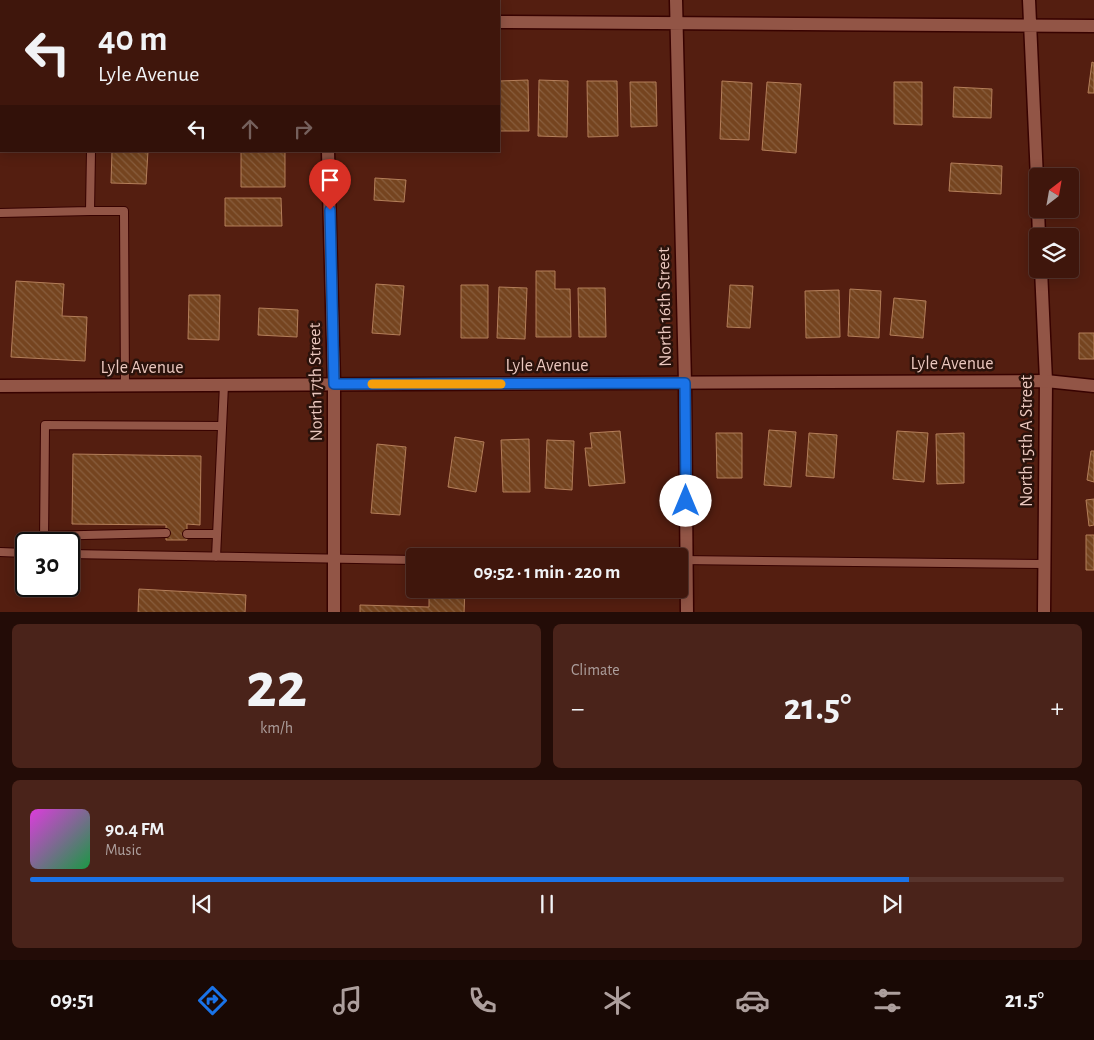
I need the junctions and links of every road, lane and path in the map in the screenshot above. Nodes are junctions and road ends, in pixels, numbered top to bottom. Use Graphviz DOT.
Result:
graph roads {
  1 [pos="676,0"];
  2 [pos="1029,0"];
  3 [pos="500,22"];
  4 [pos="676,23"];
  5 [pos="1029,25"];
  6 [pos="1094,26"];
  7 [pos="90,152"];
  8 [pos="328,152"];
  9 [pos="1036,168"];
  10 [pos="90,211"];
  11 [pos="0,213"];
  12 [pos="1041,278"];
  13 [pos="1046,382"];
  14 [pos="685,383"];
  15 [pos="334,384"];
  16 [pos="224,385"];
  17 [pos="0,386"];
  18 [pos="125,386"];
  19 [pos="1094,386"];
  20 [pos="222,426"];
  21 [pos="44,532"];
  22 [pos="166,534"];
  23 [pos="187,534"];
  24 [pos="216,534"];
  25 [pos="80,538"];
  26 [pos="683,548"];
  27 [pos="0,552"];
  28 [pos="15,553"];
  29 [pos="80,554"];
  30 [pos="216,557"];
  31 [pos="334,559"];
  32 [pos="406,560"];
  33 [pos="688,560"];
  34 [pos="1044,564"];
  35 [pos="685,598"];
  36 [pos="334,612"];
  37 [pos="686,612"];
  38 [pos="1044,612"];
  1 -- 4 [label="street, North 16th Street"];
  2 -- 5 [label="street"];
  3 -- 4 [label="street"];
  4 -- 5 [label="street"];
  4 -- 14 [label="street, North 16th Street"];
  5 -- 6 [label="street"];
  5 -- 9 [label="street"];
  7 -- 10 [label="lane"];
  8 -- 15 [label="street, North 17th Street"];
  10 -- 11 [label="lane"];
  10 -- 18 [label="lane"];
  12 -- 13 [label="street, North 15th A Street"];
  13 -- 14 [label="street, Lyle Avenue"];
  13 -- 19 [label="street, Lyle Avenue"];
  13 -- 34 [label="street, North 15th A Street"];
  14 -- 15 [label="street, Lyle Avenue"];
  14 -- 26 [label="street, North 16th Street"];
  15 -- 16 [label="street, Lyle Avenue"];
  15 -- 31 [label="street, North 17th Street"];
  16 -- 18 [label="street, Lyle Avenue"];
  16 -- 20 [label="lane"];
  17 -- 18 [label="street, Lyle Avenue"];
  20 -- 21 [label="lane"];
  20 -- 24 [label="lane"];
  22 -- 25 [label="lane"];
  23 -- 24 [label="lane"];
  24 -- 30 [label="lane"];
  27 -- 28 [label="lane"];
  29 -- 30 [label="lane"];
  30 -- 31 [label="lane"];
  31 -- 32 [label="lane"];
  31 -- 36 [label="street, North 17th Street"];
  33 -- 34 [label="lane"];
  34 -- 38 [label="street, North 15th A Street"];
  35 -- 37 [label="street, North 16th Street"];
}
